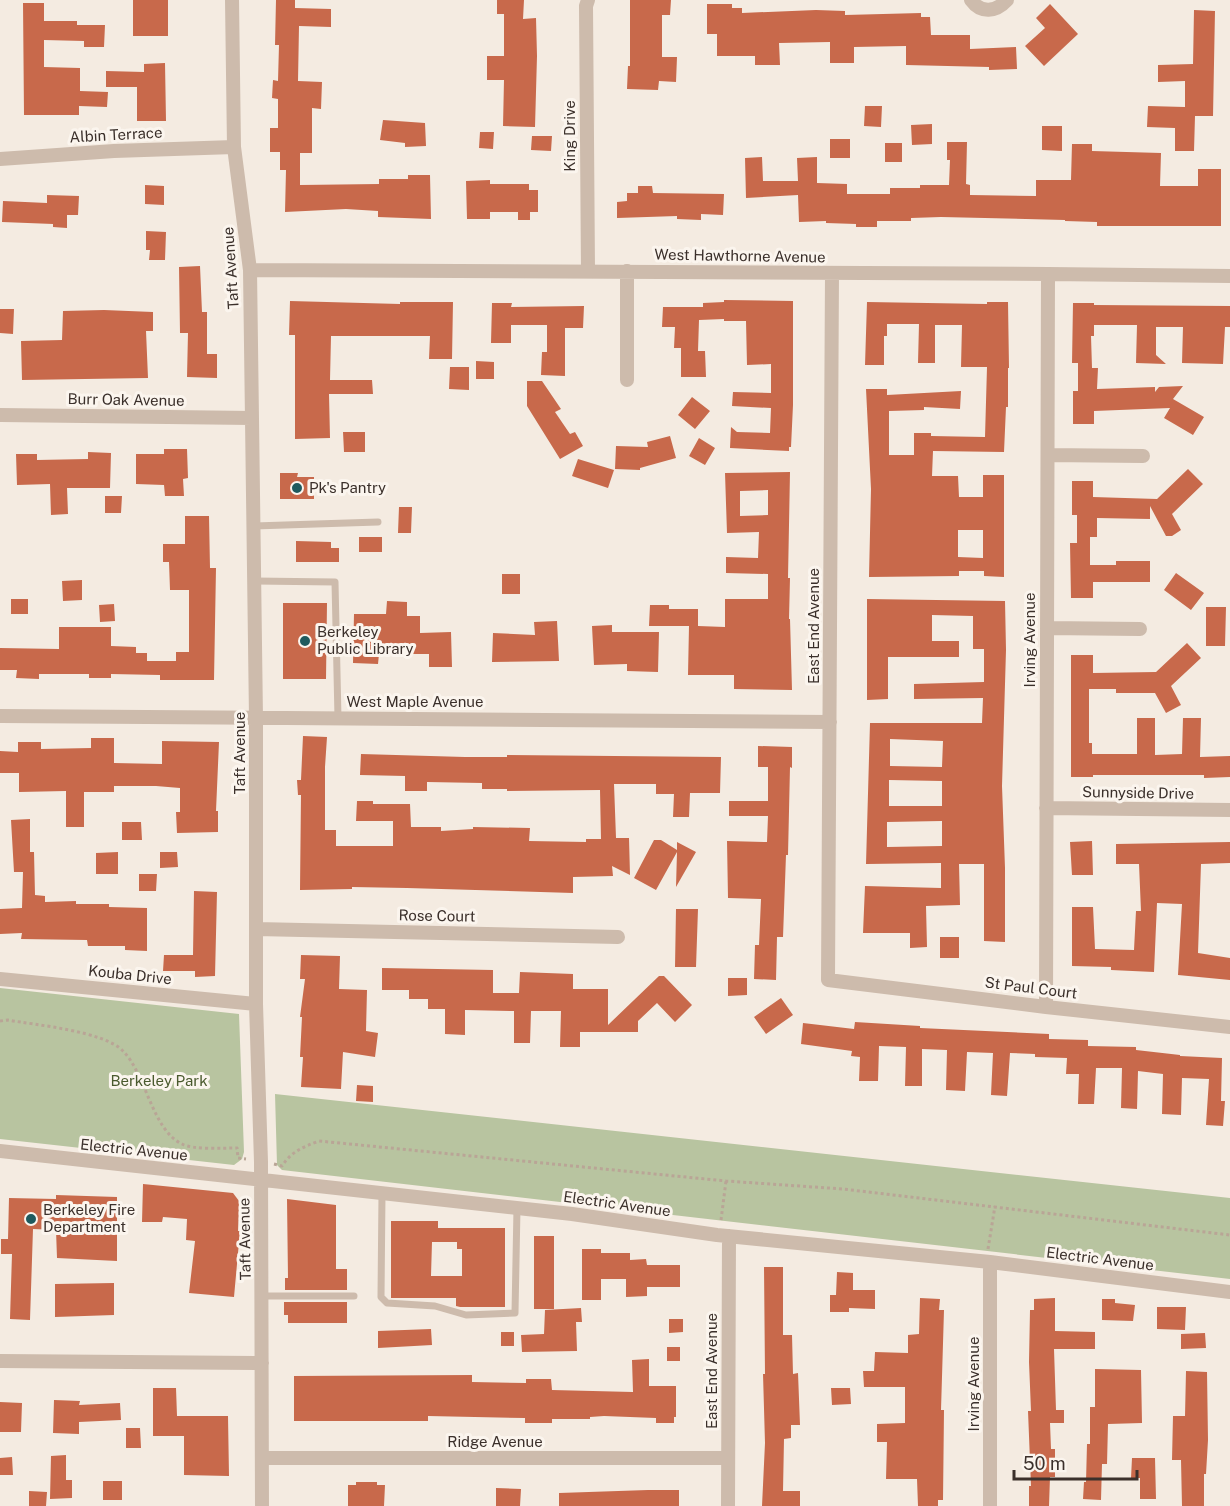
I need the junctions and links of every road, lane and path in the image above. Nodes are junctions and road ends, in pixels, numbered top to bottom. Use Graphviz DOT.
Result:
graph roads {
  1 [pos="231,0"];
  2 [pos="588,0"];
  3 [pos="971,0"];
  4 [pos="1007,0"];
  5 [pos="234,147"];
  6 [pos="0,159"];
  7 [pos="250,270"];
  8 [pos="588,271"];
  9 [pos="627,271"];
  10 [pos="832,274"];
  11 [pos="1048,274"];
  12 [pos="1230,276"];
  13 [pos="627,380"];
  14 [pos="0,415"];
  15 [pos="252,418"];
  16 [pos="1048,455"];
  17 [pos="1143,456"];
  18 [pos="378,522"];
  19 [pos="254,526"];
  20 [pos="255,581"];
  21 [pos="1047,628"];
  22 [pos="1140,629"];
  23 [pos="0,716"];
  24 [pos="256,717"];
  25 [pos="338,718"];
  26 [pos="830,722"];
  27 [pos="1046,808"];
  28 [pos="1230,810"];
  29 [pos="256,929"];
  30 [pos="618,937"];
  31 [pos="0,979"];
  32 [pos="828,980"];
  33 [pos="256,1004"];
  34 [pos="1046,1007"];
  35 [pos="0,1021"];
  36 [pos="1230,1027"];
  37 [pos="0,1151"];
  38 [pos="238,1158"];
  39 [pos="282,1166"];
  40 [pos="260,1181"];
  41 [pos="726,1181"];
  42 [pos="382,1194"];
  43 [pos="995,1206"];
  44 [pos="517,1208"];
  45 [pos="723,1235"];
  46 [pos="1230,1235"];
  47 [pos="988,1262"];
  48 [pos="1230,1292"];
  49 [pos="262,1296"];
  50 [pos="354,1296"];
  51 [pos="0,1361"];
  52 [pos="262,1363"];
  53 [pos="262,1458"];
  54 [pos="728,1458"];
  55 [pos="262,1506"];
  56 [pos="728,1506"];
  57 [pos="990,1506"];
  1 -- 5 [label="street, Taft Avenue"];
  2 -- 8 [label="street, King Drive"];
  3 -- 4 [label="street"];
  5 -- 6 [label="street, Albin Terrace"];
  5 -- 7 [label="street, Taft Avenue"];
  7 -- 8 [label="street, West Hawthorne Avenue"];
  7 -- 15 [label="street, Taft Avenue"];
  8 -- 9 [label="street, West Hawthorne Avenue"];
  9 -- 10 [label="street, West Hawthorne Avenue"];
  9 -- 13 [label="street"];
  10 -- 11 [label="street, West Hawthorne Avenue"];
  10 -- 26 [label="street, East End Avenue"];
  11 -- 12 [label="street, West Hawthorne Avenue"];
  11 -- 16 [label="street, Irving Avenue"];
  14 -- 15 [label="street, Burr Oak Avenue"];
  15 -- 19 [label="street, Taft Avenue"];
  16 -- 17 [label="street"];
  16 -- 21 [label="street, Irving Avenue"];
  18 -- 19 [label="lane"];
  19 -- 20 [label="street, Taft Avenue"];
  20 -- 24 [label="street, Taft Avenue"];
  20 -- 25 [label="lane"];
  21 -- 22 [label="street"];
  21 -- 27 [label="street, Irving Avenue"];
  23 -- 24 [label="street, West Maple Avenue"];
  24 -- 25 [label="street, West Maple Avenue"];
  24 -- 29 [label="street, Taft Avenue"];
  25 -- 26 [label="street, West Maple Avenue"];
  26 -- 32 [label="street, East End Avenue"];
  27 -- 28 [label="street, Sunnyside Drive"];
  27 -- 34 [label="street, Irving Avenue"];
  29 -- 30 [label="street, Rose Court"];
  29 -- 33 [label="street, Taft Avenue"];
  31 -- 33 [label="street, Kouba Drive"];
  32 -- 34 [label="street, St Paul Court"];
  33 -- 40 [label="street, Taft Avenue"];
  34 -- 36 [label="street, St Paul Court"];
  35 -- 38 [label="path"];
  37 -- 40 [label="street, Electric Avenue"];
  39 -- 41 [label="path"];
  40 -- 42 [label="street, Electric Avenue"];
  40 -- 49 [label="street, Taft Avenue"];
  41 -- 43 [label="path"];
  41 -- 45 [label="path"];
  42 -- 44 [label="street, Electric Avenue"];
  42 -- 44 [label="lane"];
  43 -- 46 [label="path"];
  43 -- 47 [label="path"];
  44 -- 45 [label="street, Electric Avenue"];
  45 -- 47 [label="street, Electric Avenue"];
  45 -- 54 [label="street, East End Avenue"];
  47 -- 48 [label="street, Electric Avenue"];
  47 -- 57 [label="street, Irving Avenue"];
  49 -- 50 [label="lane"];
  49 -- 52 [label="street, Taft Avenue"];
  51 -- 52 [label="street"];
  52 -- 53 [label="street, Taft Avenue"];
  53 -- 54 [label="street, Ridge Avenue"];
  53 -- 55 [label="street, Taft Avenue"];
  54 -- 56 [label="street, East End Avenue"];
}
